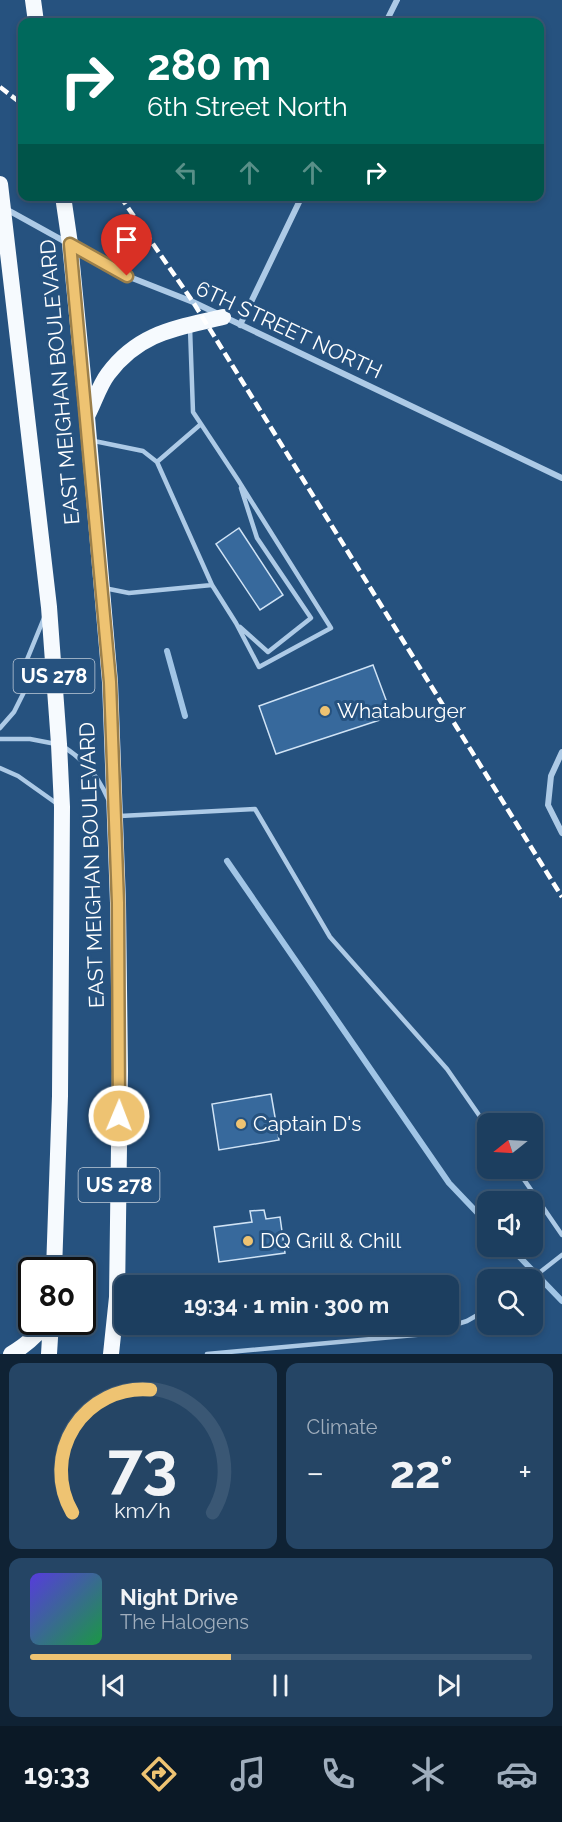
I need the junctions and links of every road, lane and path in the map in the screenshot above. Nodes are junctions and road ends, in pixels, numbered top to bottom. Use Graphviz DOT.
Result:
graph roads {
  1 [pos="33,0"];
  2 [pos="397,0"];
  3 [pos="35,18"];
  4 [pos="388,18"];
  5 [pos="0,184"];
  6 [pos="64,201"];
  7 [pos="300,201"];
  8 [pos="2,207"];
  9 [pos="70,244"];
  10 [pos="223,318"];
  11 [pos="189,325"];
  12 [pos="240,325"];
  13 [pos="87,417"];
  14 [pos="201,424"];
  15 [pos="89,440"];
  16 [pos="157,462"];
  17 [pos="562,478"];
  18 [pos="238,480"];
  19 [pos="212,585"];
  20 [pos="102,587"];
  21 [pos="48,607"];
  22 [pos="236,623"];
  23 [pos="0,728"];
  24 [pos="0,739"];
  25 [pos="59,744"];
  26 [pos="562,752"];
  27 [pos="0,768"];
  28 [pos="62,807"];
  29 [pos="115,816"];
  30 [pos="562,833"];
  31 [pos="478,1113"];
  32 [pos="524,1179"];
  33 [pos="562,1235"];
  34 [pos="561,1256"];
  35 [pos="54,1257"];
  36 [pos="543,1270"];
  37 [pos="477,1316"];
  38 [pos="35,1335"];
  39 [pos="50,1335"];
  40 [pos="11,1354"];
  41 [pos="49,1354"];
  42 [pos="111,1354"];
  43 [pos="207,1354"];
  1 -- 3 [label="highway"];
  2 -- 4 [label="street"];
  5 -- 8 [label="highway, EAST MEIGHAN BOULEVARD / US 278"];
  6 -- 9 [label="highway, EAST MEIGHAN BOULEVARD / US 278"];
  7 -- 12 [label="street"];
  8 -- 9 [label="street, 6TH STREET NORTH"];
  8 -- 21 [label="highway, EAST MEIGHAN BOULEVARD / US 278"];
  9 -- 10 [label="street, 6TH STREET NORTH"];
  9 -- 13 [label="highway, EAST MEIGHAN BOULEVARD / US 278"];
  10 -- 11 [label="highway"];
  10 -- 12 [label="street, 6TH STREET NORTH"];
  11 -- 13 [label="highway"];
  11 -- 14 [label="lane"];
  12 -- 17 [label="street, 6TH STREET NORTH"];
  13 -- 15 [label="highway, EAST MEIGHAN BOULEVARD / US 278"];
  14 -- 16 [label="lane"];
  14 -- 18 [label="lane"];
  15 -- 16 [label="lane"];
  15 -- 20 [label="highway, EAST MEIGHAN BOULEVARD / US 278"];
  16 -- 19 [label="lane"];
  18 -- 22 [label="lane"];
  18 -- 22 [label="lane"];
  19 -- 20 [label="lane"];
  19 -- 22 [label="lane"];
  20 -- 29 [label="highway, EAST MEIGHAN BOULEVARD / US 278"];
  21 -- 23 [label="lane"];
  21 -- 25 [label="highway, EAST MEIGHAN BOULEVARD / US 278"];
  24 -- 25 [label="lane"];
  25 -- 28 [label="highway, EAST MEIGHAN BOULEVARD / US 278"];
  25 -- 29 [label="lane"];
  26 -- 30 [label="street"];
  27 -- 28 [label="lane"];
  28 -- 35 [label="highway, EAST MEIGHAN BOULEVARD / US 278"];
  29 -- 31 [label="lane"];
  29 -- 42 [label="highway, EAST MEIGHAN BOULEVARD / US 278"];
  32 -- 33 [label="lane"];
  34 -- 36 [label="lane"];
  37 -- 43 [label="lane"];
  38 -- 40 [label="highway"];
  39 -- 41 [label="highway"];
}
